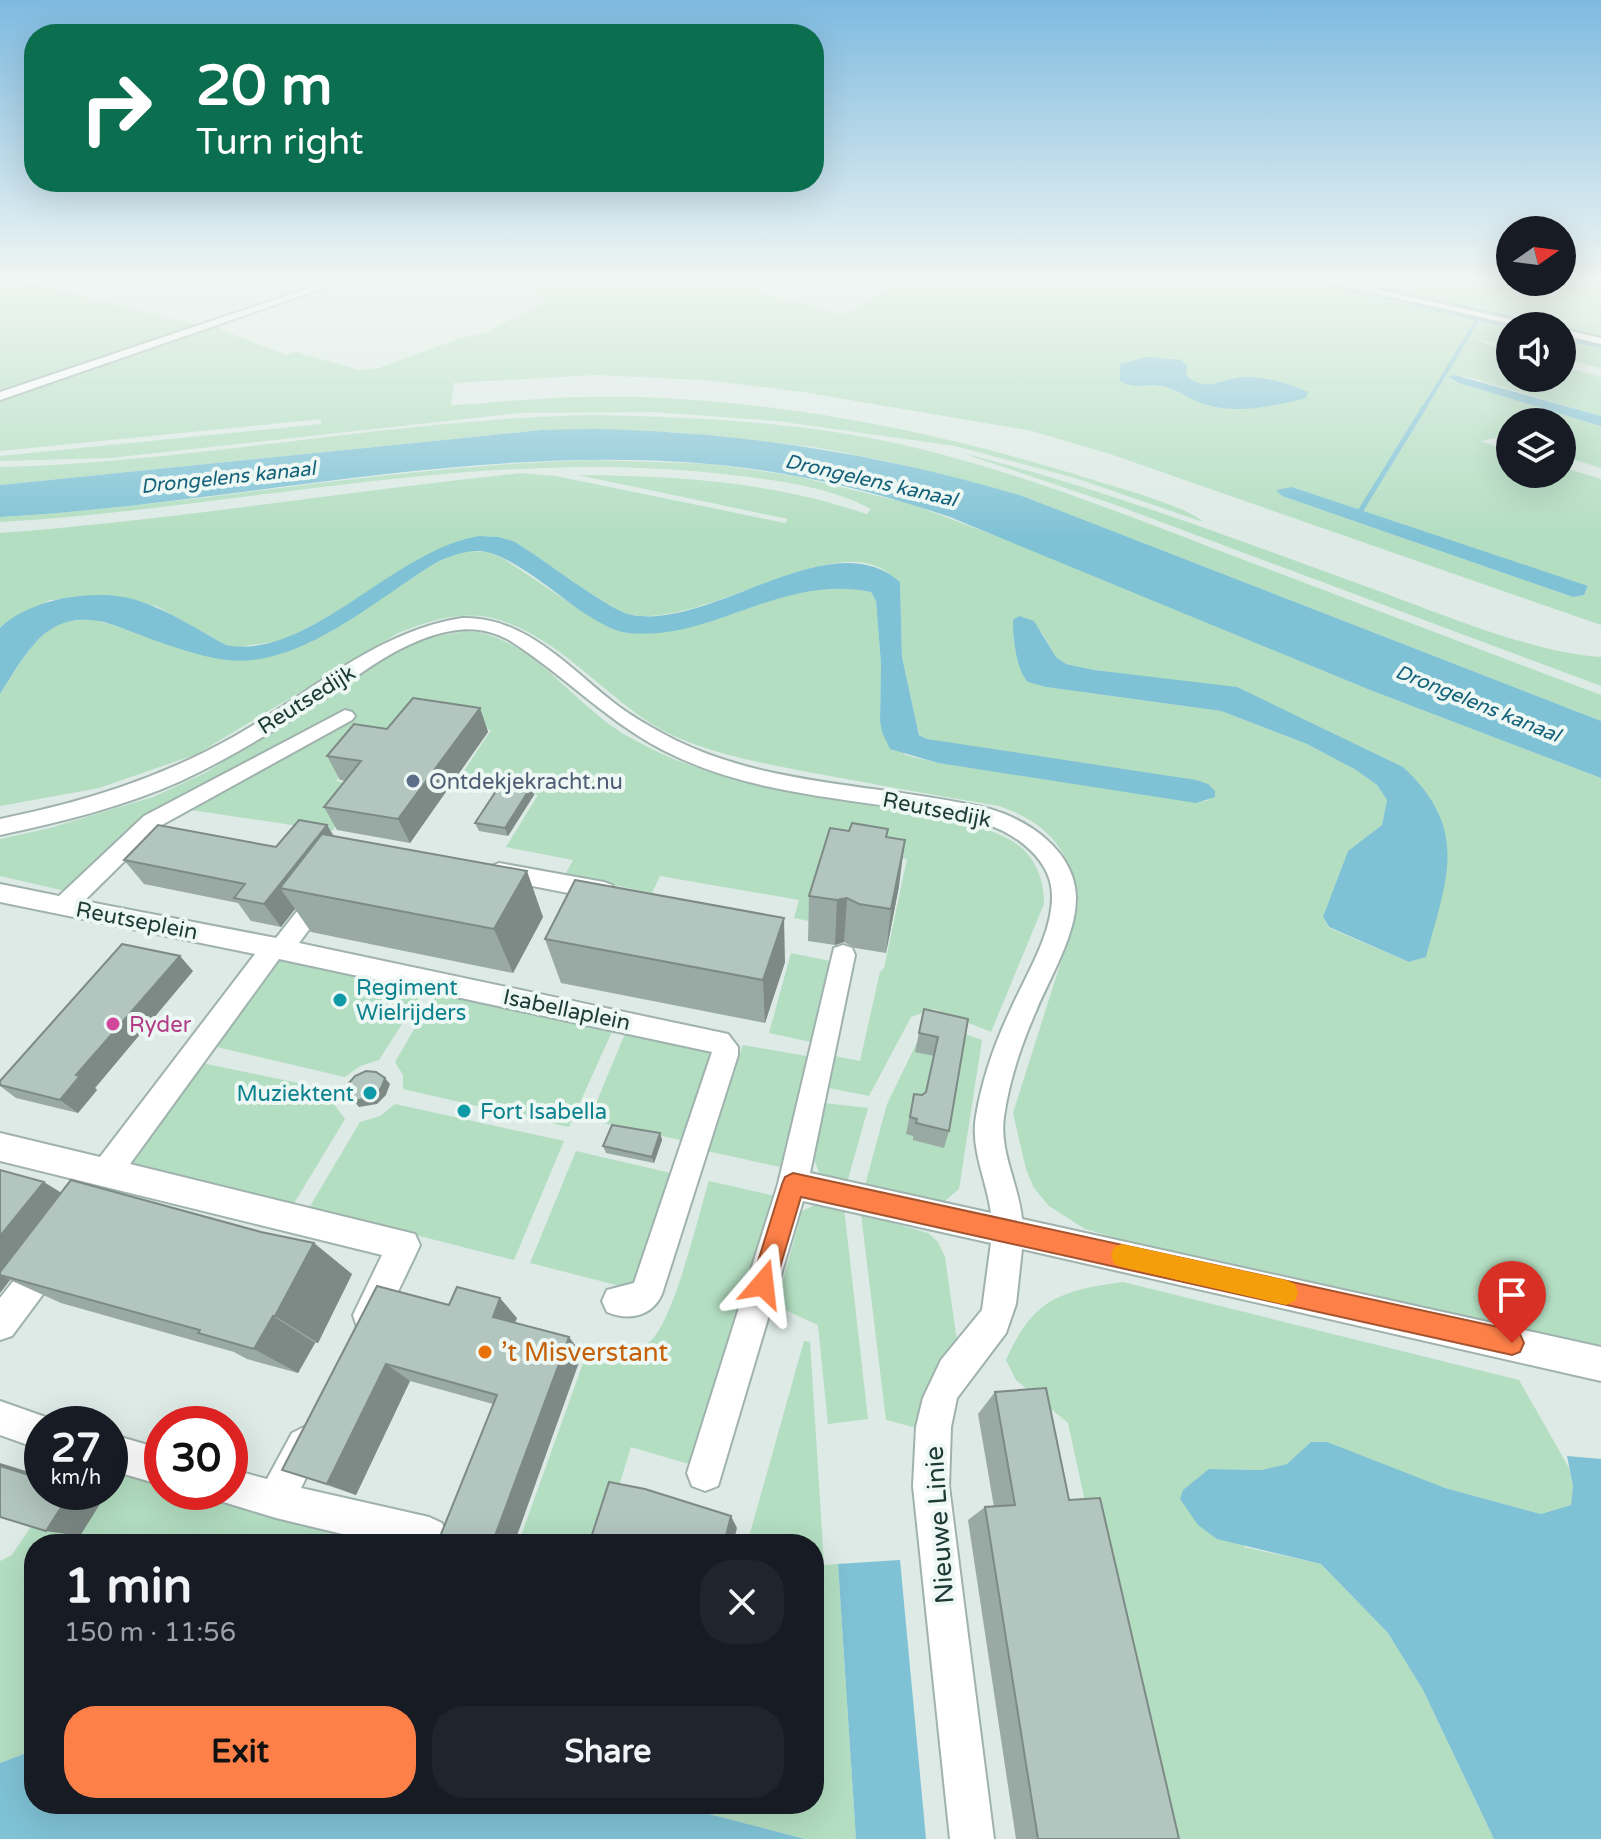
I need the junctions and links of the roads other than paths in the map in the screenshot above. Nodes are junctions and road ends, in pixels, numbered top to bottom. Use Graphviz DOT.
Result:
graph roads {
  1 [pos="89,366"];
  2 [pos="0,396"];
  3 [pos="345,716"];
  4 [pos="0,827"];
  5 [pos="477,868"];
  6 [pos="333,881"];
  7 [pos="0,893"];
  8 [pos="625,895"];
  9 [pos="65,905"];
  10 [pos="278,948"];
  11 [pos="843,955"];
  12 [pos="0,1147"];
  13 [pos="105,1183"];
  14 [pos="793,1184"];
  15 [pos="1007,1230"];
  16 [pos="67,1238"];
  17 [pos="618,1301"];
  18 [pos="0,1324"];
  19 [pos="354,1344"];
  20 [pos="1601,1364"];
  21 [pos="319,1415"];
  22 [pos="0,1418"];
  23 [pos="24,1426"];
  24 [pos="705,1473"];
  25 [pos="248,1492"];
  26 [pos="276,1500"];
  27 [pos="420,1534"];
  28 [pos="972,1839"];
  1 -- 2 [label="street"];
  3 -- 9 [label="street"];
  4 -- 15 [label="street, Reutsedijk"];
  5 -- 8 [label="street"];
  6 -- 10 [label="street"];
  7 -- 9 [label="street, Reutseplein"];
  9 -- 10 [label="street, Reutseplein"];
  10 -- 13 [label="street"];
  10 -- 17 [label="street, Isabellaplein"];
  11 -- 14 [label="street"];
  12 -- 13 [label="street"];
  13 -- 19 [label="street"];
  14 -- 15 [label="street"];
  14 -- 24 [label="street"];
  15 -- 20 [label="street"];
  15 -- 28 [label="street, Nieuwe Linie"];
  16 -- 18 [label="street"];
  21 -- 26 [label="street"];
  22 -- 23 [label="street"];
  25 -- 26 [label="street"];
  26 -- 27 [label="street"];
}
